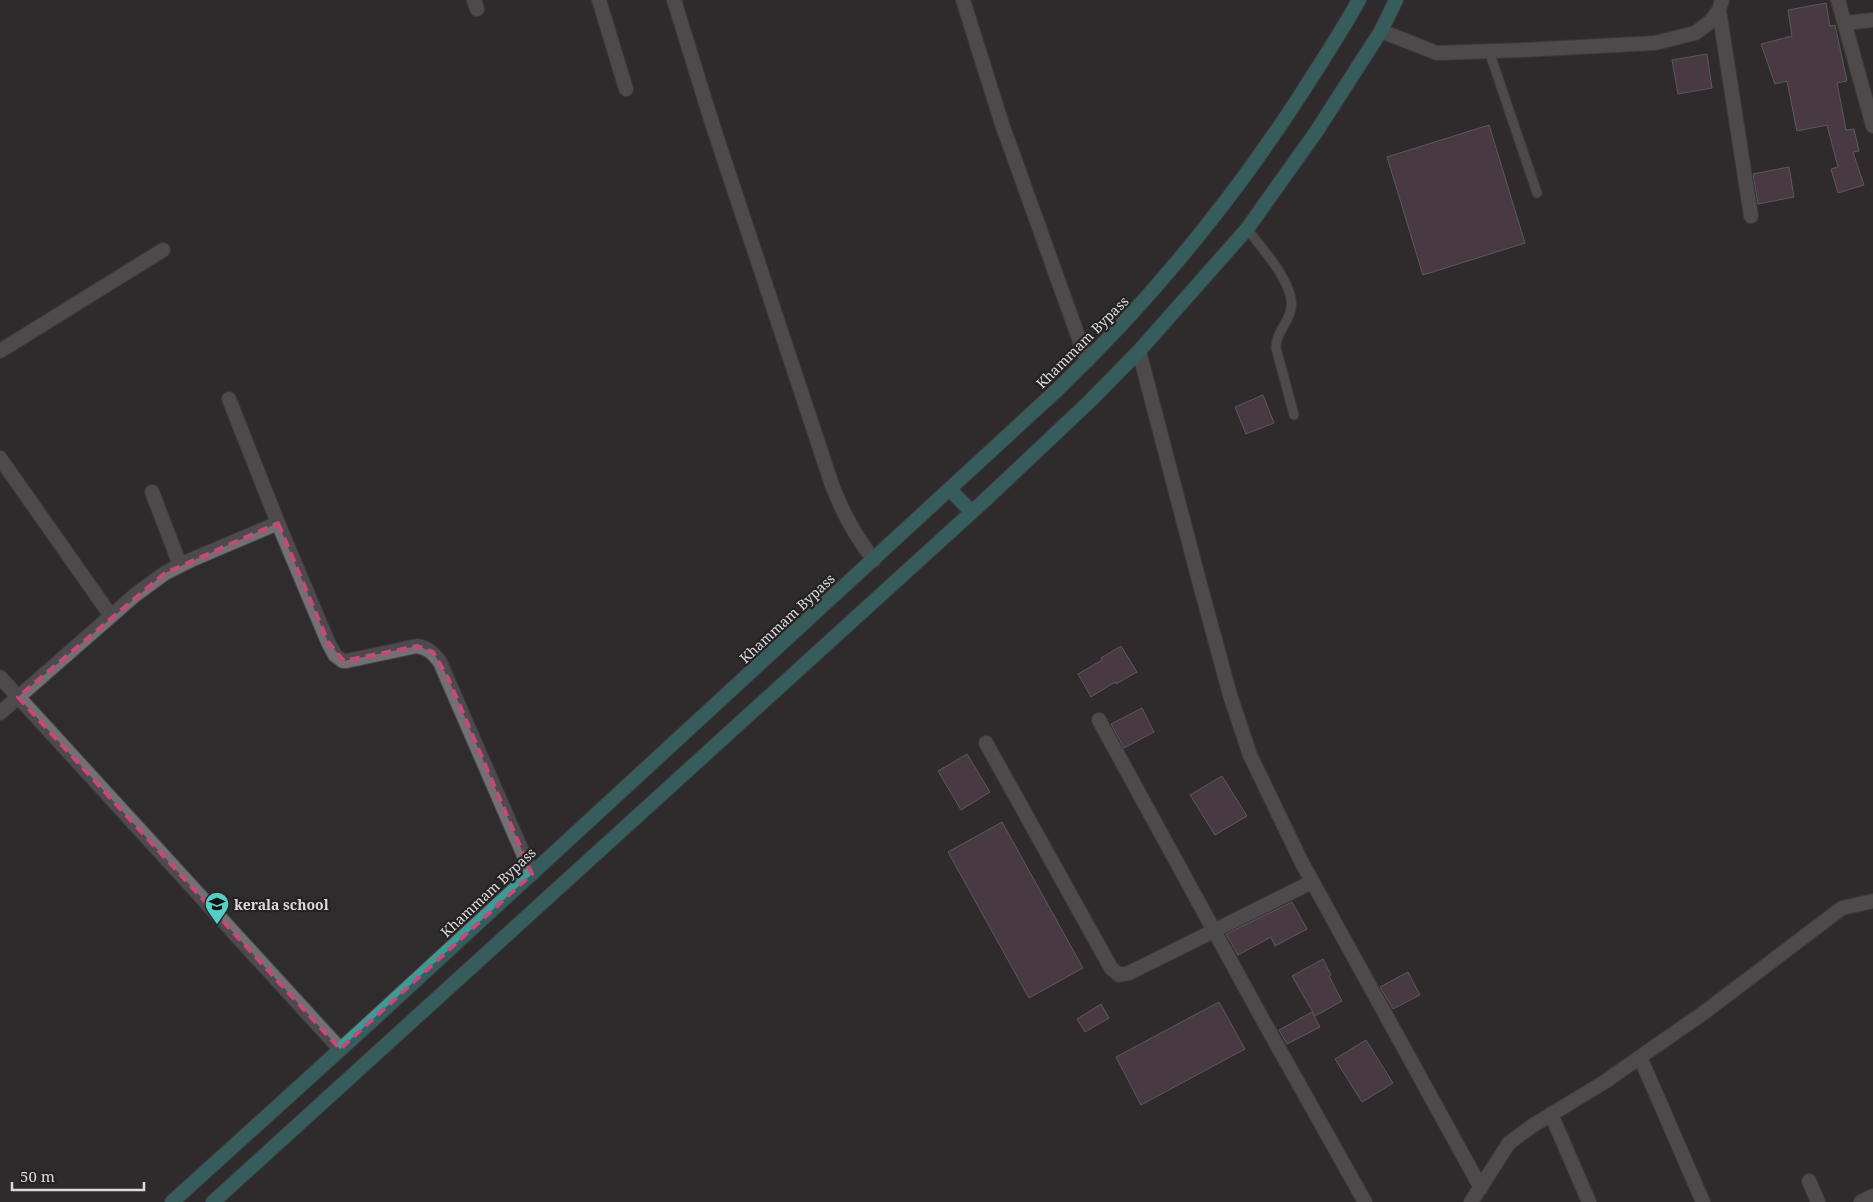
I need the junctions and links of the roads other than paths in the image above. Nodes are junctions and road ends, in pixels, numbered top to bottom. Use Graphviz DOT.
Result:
graph roads {
  1 [pos="599,0"];
  2 [pos="674,0"];
  3 [pos="963,0"];
  4 [pos="1359,0"];
  5 [pos="1396,0"];
  6 [pos="1838,0"];
  7 [pos="1720,5"];
  8 [pos="1873,20"];
  9 [pos="1845,23"];
  10 [pos="1381,31"];
  11 [pos="1489,51"];
  12 [pos="626,89"];
  13 [pos="1873,126"];
  14 [pos="1537,193"];
  15 [pos="1751,216"];
  16 [pos="1247,229"];
  17 [pos="163,250"];
  18 [pos="0,351"];
  19 [pos="1139,351"];
  20 [pos="1087,362"];
  21 [pos="229,399"];
  22 [pos="1294,414"];
  23 [pos="0,458"];
  24 [pos="950,490"];
  25 [pos="152,492"];
  26 [pos="972,512"];
  27 [pos="278,523"];
  28 [pos="874,560"];
  29 [pos="180,565"];
  30 [pos="111,616"];
  31 [pos="0,677"];
  32 [pos="18,697"];
  33 [pos="0,714"];
  34 [pos="1099,720"];
  35 [pos="986,743"];
  36 [pos="532,874"];
  37 [pos="1312,882"];
  38 [pos="1873,900"];
  39 [pos="1215,930"];
  40 [pos="340,1049"];
  41 [pos="1640,1058"];
  42 [pos="1551,1114"];
  43 [pos="1809,1181"];
  44 [pos="1481,1188"];
  45 [pos="1873,1196"];
  46 [pos="172,1202"];
  47 [pos="213,1202"];
  48 [pos="1365,1202"];
  49 [pos="1471,1202"];
  50 [pos="1589,1202"];
  51 [pos="1703,1202"];
  52 [pos="1818,1202"];
  53 [pos="1861,1202"];
  1 -- 12 [label="street"];
  2 -- 28 [label="street"];
  3 -- 20 [label="street"];
  4 -- 20 [label="highway, Khammam Bypass"];
  5 -- 10 [label="highway"];
  6 -- 9 [label="street"];
  7 -- 11 [label="street"];
  7 -- 15 [label="street"];
  8 -- 9 [label="street"];
  9 -- 13 [label="street"];
  10 -- 11 [label="street"];
  10 -- 16 [label="highway"];
  11 -- 14 [label="lane"];
  16 -- 19 [label="highway"];
  16 -- 22 [label="lane"];
  17 -- 18 [label="street"];
  19 -- 26 [label="highway"];
  19 -- 37 [label="street"];
  20 -- 24 [label="highway, Khammam Bypass"];
  21 -- 27 [label="street"];
  23 -- 30 [label="street"];
  24 -- 26 [label="highway"];
  24 -- 28 [label="highway, Khammam Bypass"];
  25 -- 29 [label="street"];
  26 -- 47 [label="highway"];
  27 -- 29 [label="street"];
  27 -- 36 [label="street"];
  28 -- 36 [label="highway, Khammam Bypass"];
  29 -- 30 [label="street"];
  30 -- 32 [label="street"];
  31 -- 32 [label="street"];
  32 -- 33 [label="street"];
  32 -- 40 [label="street"];
  34 -- 39 [label="street"];
  35 -- 39 [label="street"];
  36 -- 40 [label="highway, Khammam Bypass"];
  37 -- 39 [label="street"];
  37 -- 44 [label="street"];
  38 -- 41 [label="street"];
  39 -- 48 [label="street"];
  40 -- 46 [label="highway, Khammam Bypass"];
  41 -- 42 [label="street"];
  41 -- 51 [label="street"];
  42 -- 44 [label="street"];
  42 -- 50 [label="street"];
  43 -- 52 [label="street"];
  44 -- 49 [label="street"];
  45 -- 53 [label="street"];
}
